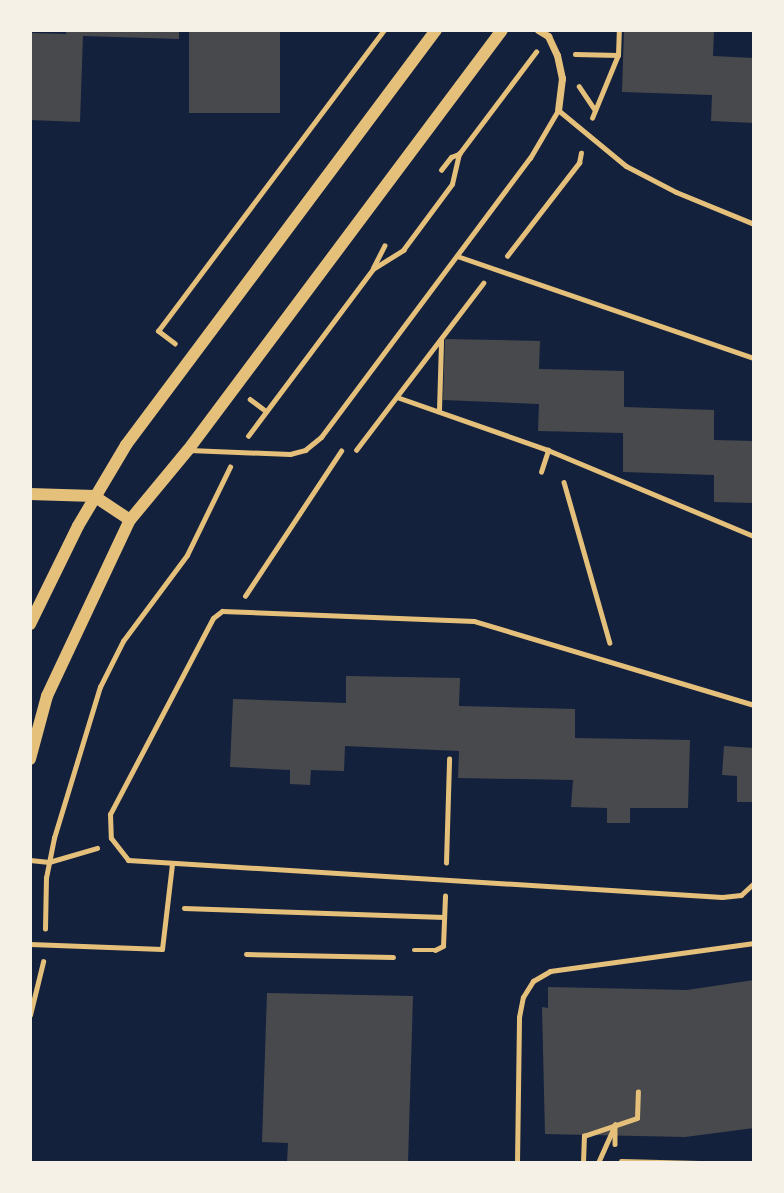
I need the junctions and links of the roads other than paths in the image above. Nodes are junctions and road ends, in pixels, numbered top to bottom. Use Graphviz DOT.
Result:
graph roads {
  1 [pos="436,30"];
  2 [pos="502,30"];
  3 [pos="538,30"];
  4 [pos="558,110"];
  5 [pos="754,224"];
  6 [pos="457,256"];
  7 [pos="754,358"];
  8 [pos="188,450"];
  9 [pos="30,494"];
  10 [pos="94,496"];
  11 [pos="130,520"];
  12 [pos="30,624"];
  13 [pos="754,705"];
  14 [pos="30,759"];
  15 [pos="172,864"];
  16 [pos="754,883"];
  17 [pos="754,943"];
  18 [pos="30,944"];
  19 [pos="246,954"];
  20 [pos="393,957"];
  21 [pos="621,1161"];
  22 [pos="517,1163"];
  23 [pos="699,1163"];
  1 -- 10 [label="street"];
  2 -- 8 [label="street"];
  3 -- 4 [label="street"];
  4 -- 5 [label="lane"];
  4 -- 6 [label="lane"];
  6 -- 7 [label="lane"];
  6 -- 8 [label="lane"];
  8 -- 11 [label="street"];
  9 -- 10 [label="street"];
  10 -- 11 [label="street"];
  10 -- 12 [label="street"];
  11 -- 14 [label="street"];
  13 -- 15 [label="lane"];
  15 -- 16 [label="lane"];
  15 -- 18 [label="lane"];
  17 -- 22 [label="lane"];
  19 -- 20 [label="lane"];
  21 -- 23 [label="lane"];
}
